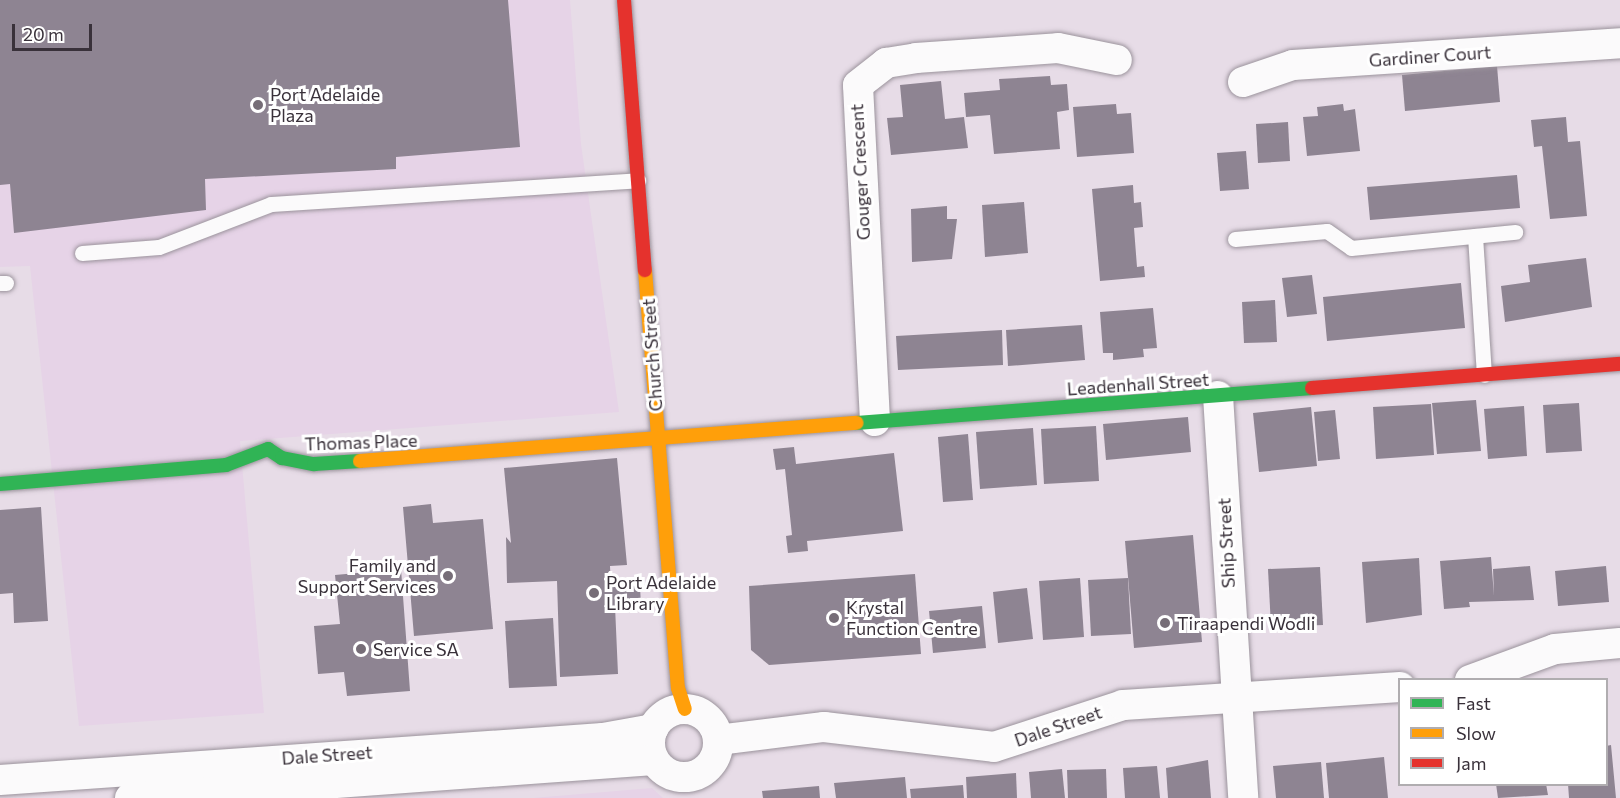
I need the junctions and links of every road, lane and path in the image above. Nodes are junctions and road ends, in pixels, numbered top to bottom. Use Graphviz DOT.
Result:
graph roads {
  1 [pos="624,0"];
  2 [pos="1620,42"];
  3 [pos="1117,60"];
  4 [pos="1244,82"];
  5 [pos="638,180"];
  6 [pos="1515,232"];
  7 [pos="1475,236"];
  8 [pos="1235,239"];
  9 [pos="82,253"];
  10 [pos="1620,364"];
  11 [pos="1484,375"];
  12 [pos="1218,396"];
  13 [pos="875,421"];
  14 [pos="658,438"];
  15 [pos="0,484"];
  16 [pos="1620,643"];
  17 [pos="1475,678"];
  18 [pos="1398,687"];
  19 [pos="1235,697"];
  20 [pos="685,709"];
  21 [pos="653,729"];
  22 [pos="718,740"];
  23 [pos="292,757"];
  24 [pos="654,760"];
  25 [pos="0,780"];
  26 [pos="693,787"];
  27 [pos="296,793"];
  28 [pos="2,798"];
  29 [pos="130,798"];
  30 [pos="1243,798"];
  1 -- 5 [label="street, Church Street"];
  2 -- 4 [label="street, Gardiner Court"];
  3 -- 13 [label="street, Gouger Crescent"];
  5 -- 9 [label="lane"];
  5 -- 14 [label="street, Church Street"];
  6 -- 7 [label="lane"];
  7 -- 8 [label="lane"];
  7 -- 11 [label="lane"];
  10 -- 11 [label="street, Leadenhall Street"];
  11 -- 12 [label="street, Leadenhall Street"];
  12 -- 13 [label="street, Leadenhall Street"];
  12 -- 19 [label="street, Ship Street"];
  13 -- 14 [label="street, Leadenhall Street"];
  14 -- 15 [label="street, Thomas Place"];
  14 -- 20 [label="street, Church Street"];
  16 -- 17 [label="street"];
  18 -- 19 [label="street, Dale Street"];
  19 -- 22 [label="street, Dale Street"];
  19 -- 30 [label="street, Ship Street"];
  20 -- 21 [label="street"];
  20 -- 22 [label="street"];
  21 -- 23 [label="street, Dale Street"];
  21 -- 24 [label="street"];
  22 -- 26 [label="street"];
  23 -- 25 [label="street, Dale Street"];
  23 -- 27 [label="street"];
  24 -- 26 [label="street"];
  24 -- 27 [label="street, Dale Street"];
  25 -- 28 [label="lane"];
  27 -- 29 [label="street, Dale Street"];
}
